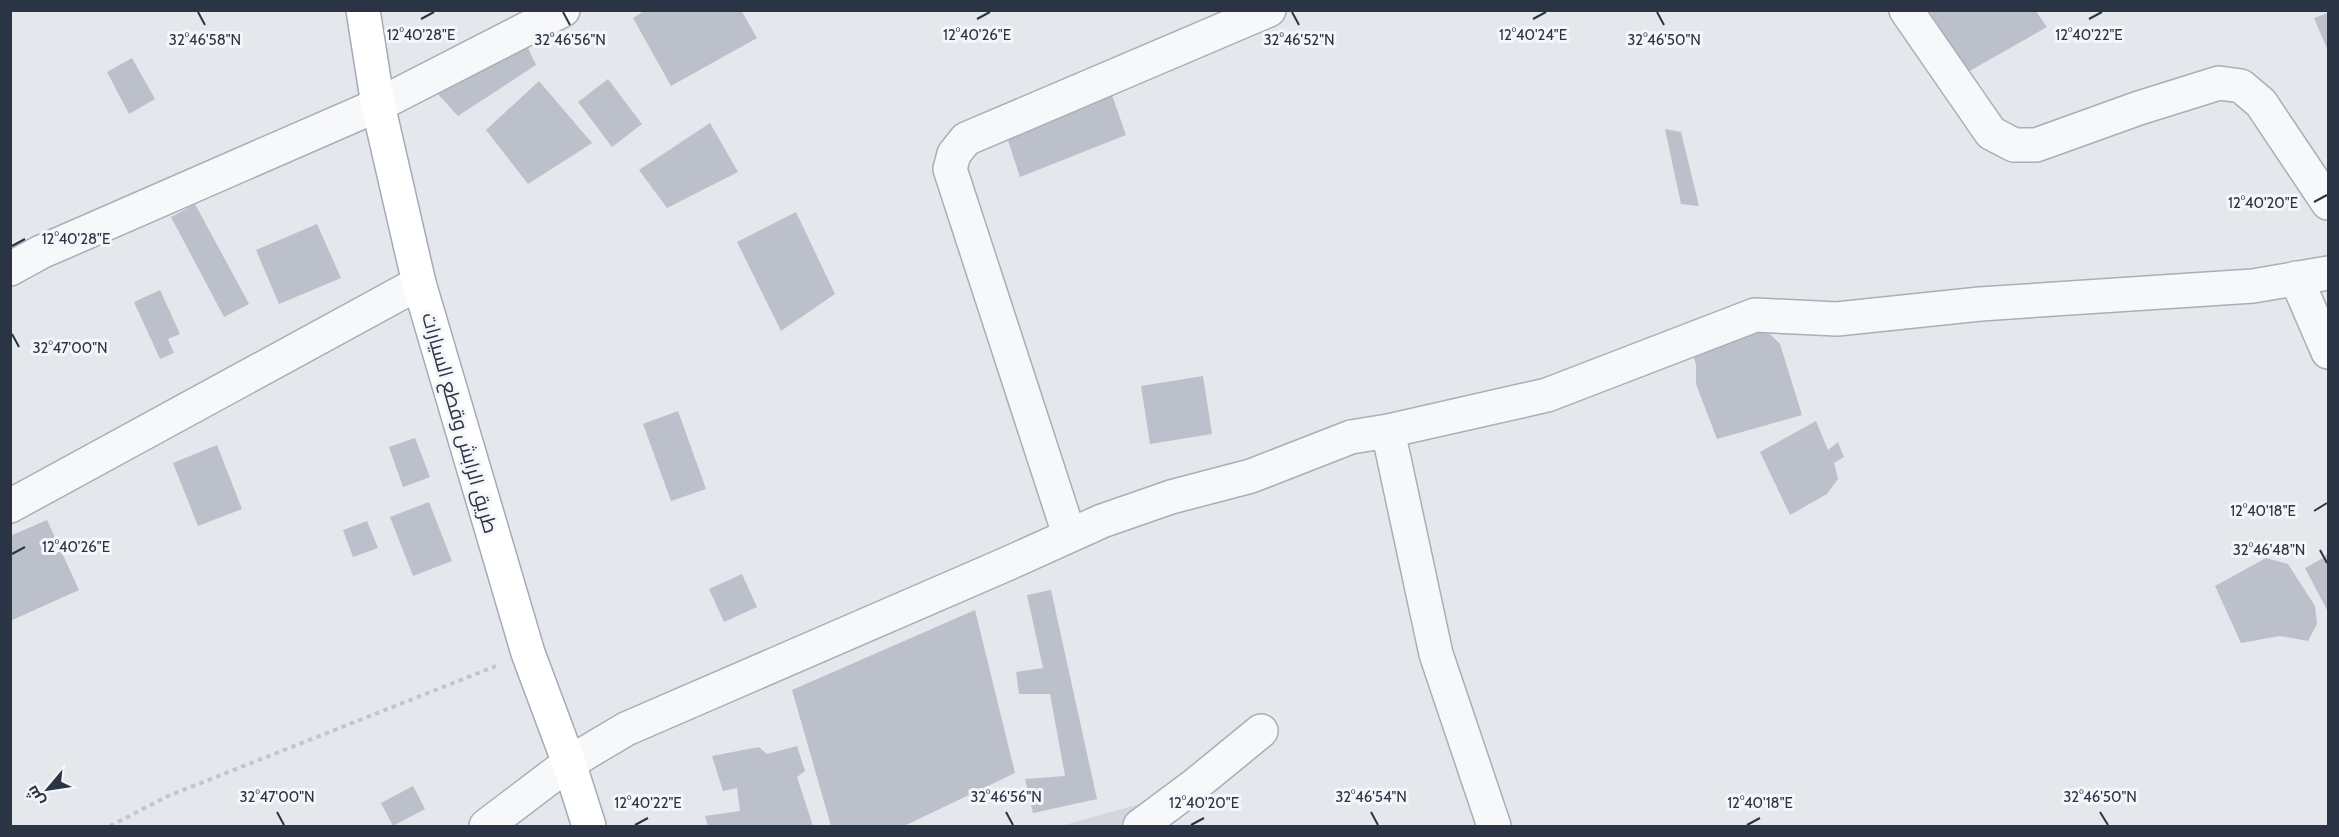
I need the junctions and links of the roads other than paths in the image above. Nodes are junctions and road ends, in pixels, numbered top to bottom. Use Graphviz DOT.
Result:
graph roads {
  1 [pos="363,10"];
  2 [pos="563,10"];
  3 [pos="1269,10"];
  4 [pos="1906,10"];
  5 [pos="378,105"];
  6 [pos="2328,203"];
  7 [pos="10,269"];
  8 [pos="2328,273"];
  9 [pos="2296,278"];
  10 [pos="419,284"];
  11 [pos="2328,352"];
  12 [pos="1388,431"];
  13 [pos="10,506"];
  14 [pos="1069,534"];
  15 [pos="1261,731"];
  16 [pos="569,763"];
  17 [pos="486,826"];
  18 [pos="589,826"];
  19 [pos="1140,826"];
  20 [pos="1494,826"];
  1 -- 5 [label="main road, طريق الرابش وقطع السيارات"];
  2 -- 5 [label="street"];
  3 -- 14 [label="street"];
  4 -- 6 [label="street"];
  5 -- 7 [label="street"];
  5 -- 10 [label="main road, طريق الرابش وقطع السيارات"];
  8 -- 9 [label="street"];
  9 -- 11 [label="street"];
  9 -- 12 [label="street"];
  10 -- 13 [label="street"];
  10 -- 16 [label="main road, طريق الرابش وقطع السيارات"];
  12 -- 14 [label="street"];
  12 -- 20 [label="street"];
  14 -- 16 [label="street"];
  15 -- 19 [label="street"];
  16 -- 17 [label="street"];
  16 -- 18 [label="main road, طريق الرابش وقطع السيارات"];
}
